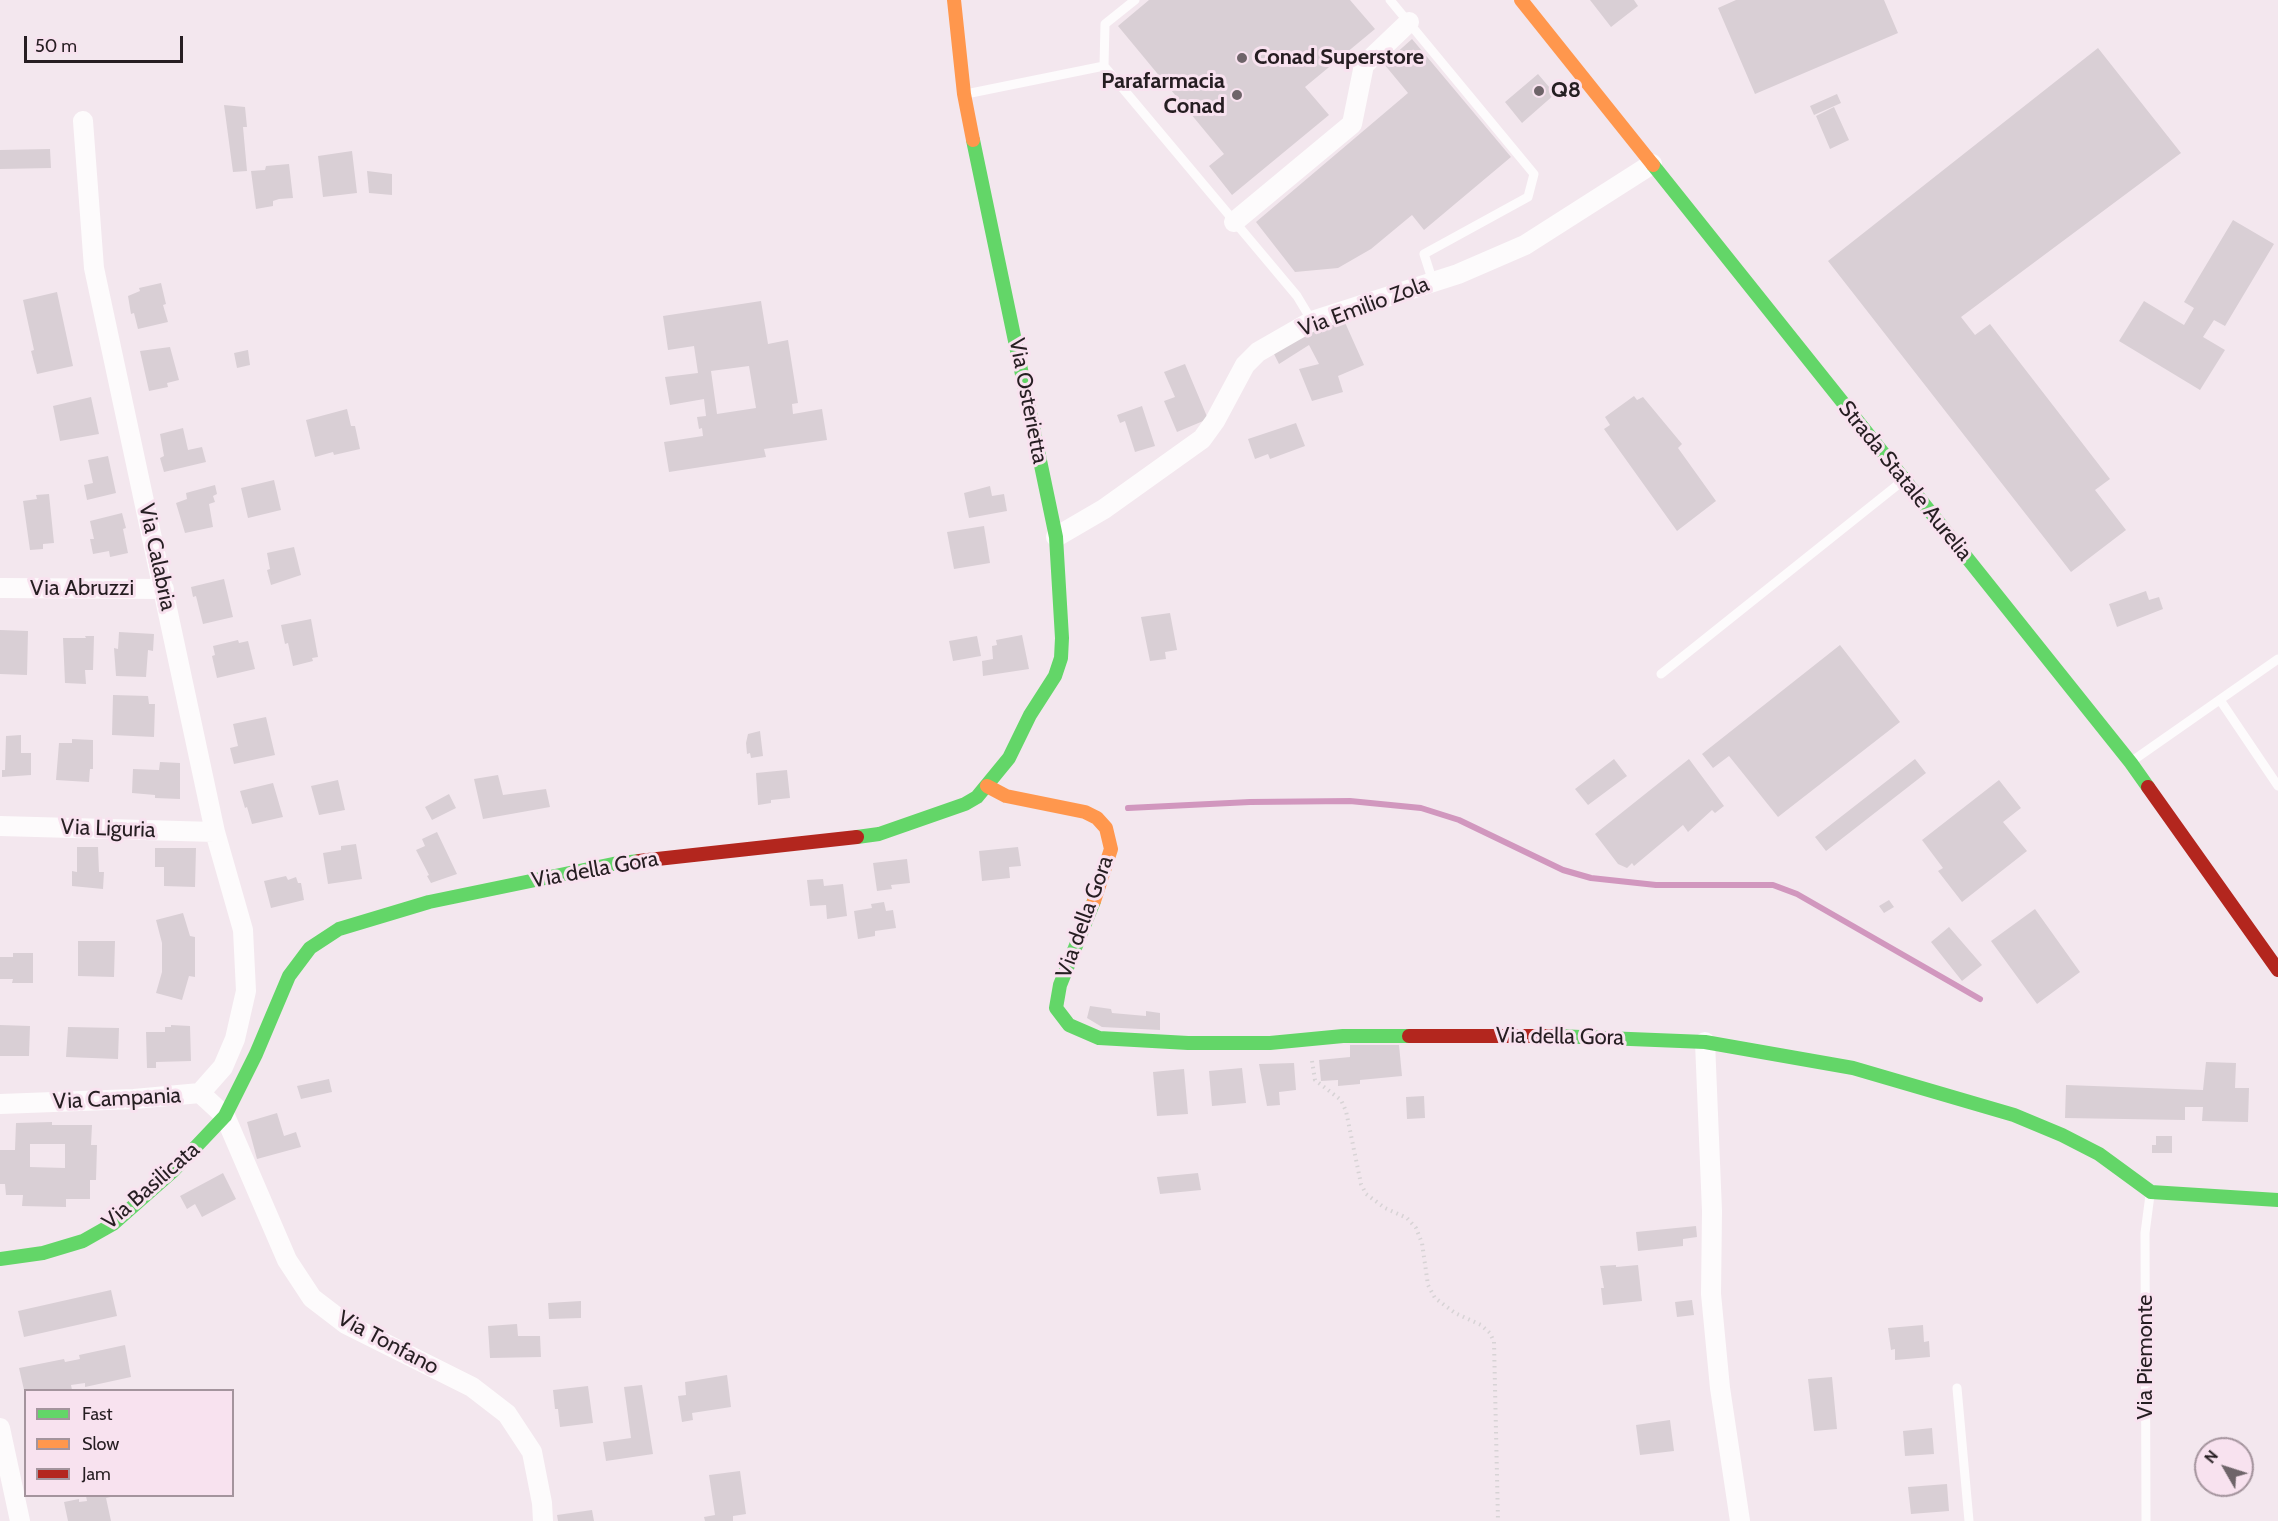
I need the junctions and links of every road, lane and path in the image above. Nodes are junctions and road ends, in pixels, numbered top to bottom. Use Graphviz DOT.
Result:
graph roads {
  1 [pos="954,0"];
  2 [pos="1135,0"];
  3 [pos="1390,0"];
  4 [pos="1521,0"];
  5 [pos="1408,22"];
  6 [pos="1104,66"];
  7 [pos="964,94"];
  8 [pos="83,121"];
  9 [pos="1652,164"];
  10 [pos="1234,222"];
  11 [pos="1433,282"];
  12 [pos="1312,321"];
  13 [pos="1904,480"];
  14 [pos="1056,537"];
  15 [pos="0,588"];
  16 [pos="164,589"];
  17 [pos="2275,664"];
  18 [pos="1661,674"];
  19 [pos="2220,700"];
  20 [pos="2131,763"];
  21 [pos="987,786"];
  22 [pos="2278,786"];
  23 [pos="0,826"];
  24 [pos="215,832"];
  25 [pos="2278,970"];
  26 [pos="246,990"];
  27 [pos="279,1000"];
  28 [pos="1311,1039"];
  29 [pos="1704,1042"];
  30 [pos="200,1093"];
  31 [pos="0,1104"];
  32 [pos="225,1116"];
  33 [pos="2151,1192"];
  34 [pos="2278,1200"];
  35 [pos="0,1259"];
  36 [pos="1957,1388"];
  37 [pos="0,1428"];
  38 [pos="20,1521"];
  39 [pos="543,1521"];
  40 [pos="1498,1521"];
  41 [pos="1740,1521"];
  42 [pos="1969,1521"];
  43 [pos="2146,1521"];
  1 -- 7 [label="street, Via Osterietta"];
  2 -- 6 [label="lane"];
  3 -- 5 [label="lane"];
  4 -- 9 [label="street, Strada Statale Aurelia"];
  5 -- 10 [label="street"];
  5 -- 11 [label="lane"];
  6 -- 7 [label="lane"];
  6 -- 10 [label="lane"];
  7 -- 14 [label="street, Via Osterietta"];
  8 -- 16 [label="street, Via Calabria"];
  9 -- 11 [label="street, Via Emilio Zola"];
  9 -- 13 [label="street, Strada Statale Aurelia"];
  10 -- 12 [label="lane"];
  11 -- 12 [label="street, Via Emilio Zola"];
  12 -- 14 [label="street, Via Emilio Zola"];
  13 -- 18 [label="lane"];
  13 -- 20 [label="street, Strada Statale Aurelia"];
  14 -- 21 [label="street, Via Osterietta"];
  15 -- 16 [label="street, Via Abruzzi"];
  16 -- 24 [label="street, Via Calabria"];
  17 -- 19 [label="lane"];
  19 -- 20 [label="lane"];
  19 -- 22 [label="lane"];
  20 -- 25 [label="street, Strada Statale Aurelia"];
  21 -- 27 [label="street, Via della Gora"];
  21 -- 28 [label="street, Via della Gora"];
  23 -- 24 [label="street, Via Liguria"];
  24 -- 26 [label="street, Via Calabria"];
  26 -- 27 [label="street"];
  26 -- 30 [label="street, Via Calabria"];
  27 -- 32 [label="street, Via della Gora"];
  28 -- 29 [label="street, Via della Gora"];
  28 -- 40 [label="path"];
  29 -- 33 [label="street, Via della Gora"];
  29 -- 41 [label="street"];
  30 -- 31 [label="street, Via Campania"];
  30 -- 32 [label="street, Via Campania"];
  32 -- 35 [label="street, Via Basilicata"];
  32 -- 39 [label="street, Via Tonfano"];
  33 -- 34 [label="street"];
  33 -- 43 [label="lane, Via Piemonte"];
  36 -- 42 [label="lane"];
  37 -- 38 [label="street"];
}
